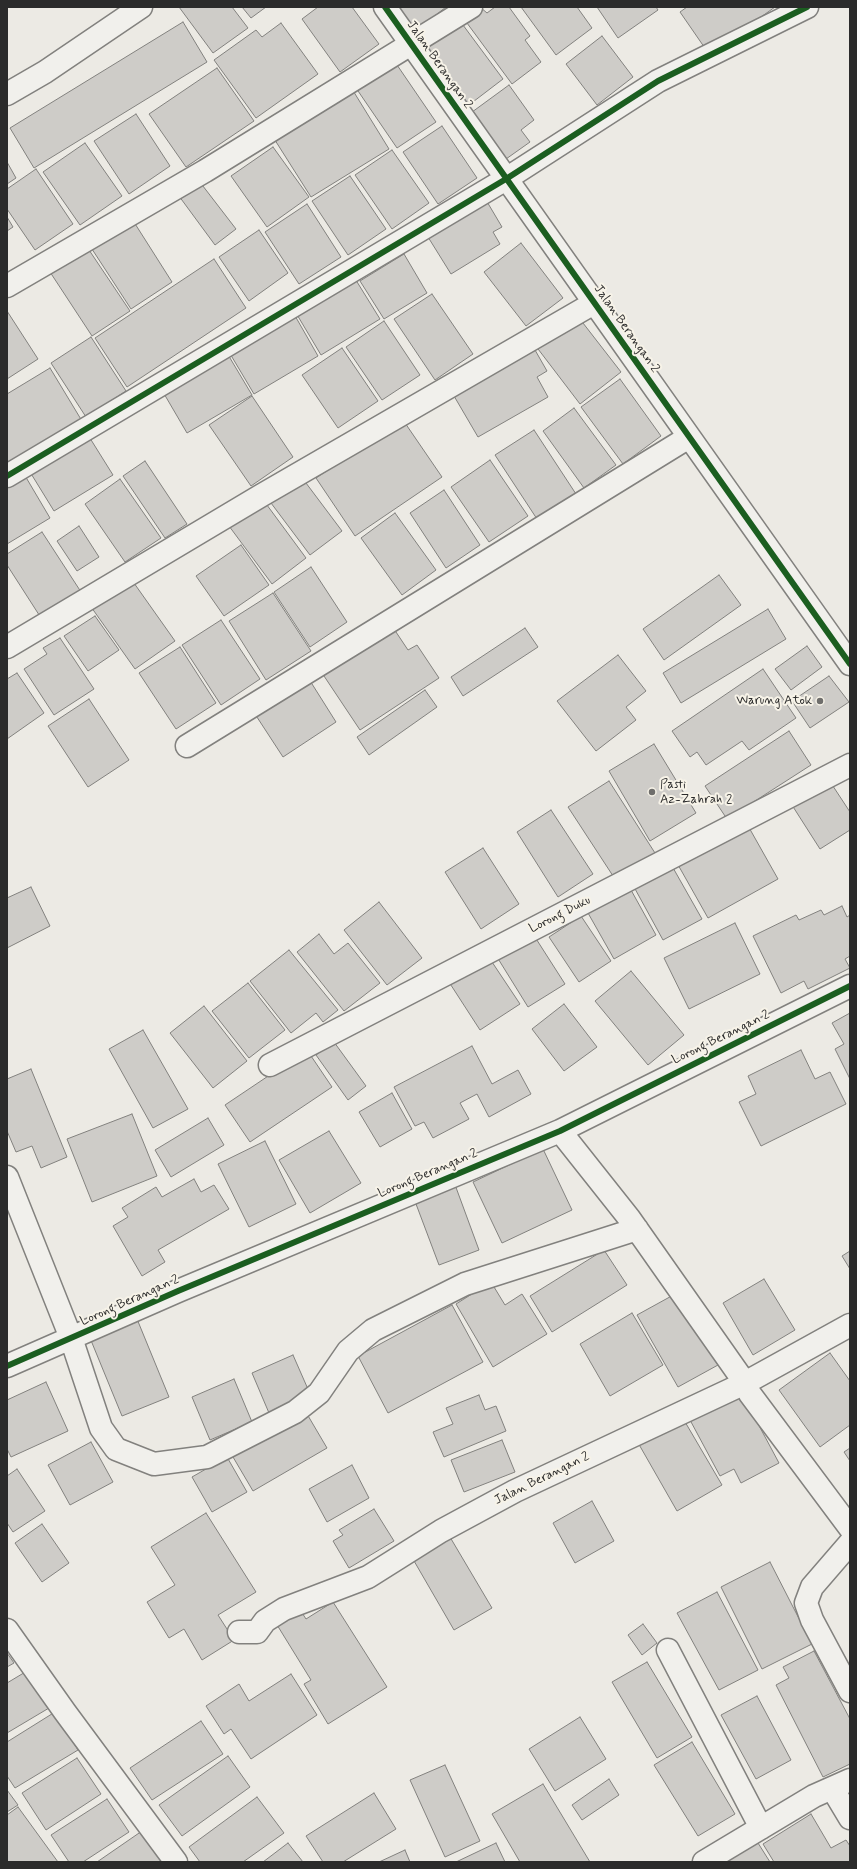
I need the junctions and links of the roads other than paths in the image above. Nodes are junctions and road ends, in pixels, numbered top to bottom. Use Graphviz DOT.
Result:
graph roads {
  1 [pos="141,7"];
  2 [pos="385,7"];
  3 [pos="472,7"];
  4 [pos="807,7"];
  5 [pos="410,43"];
  6 [pos="7,94"];
  7 [pos="506,179"];
  8 [pos="7,286"];
  9 [pos="594,303"];
  10 [pos="689,437"];
  11 [pos="7,476"];
  12 [pos="7,646"];
  13 [pos="850,664"];
  14 [pos="187,746"];
  15 [pos="850,764"];
  16 [pos="850,986"];
  17 [pos="270,1065"];
  18 [pos="560,1131"];
  19 [pos="7,1177"];
  20 [pos="637,1229"];
  21 [pos="850,1326"];
  22 [pos="71,1338"];
  23 [pos="7,1366"];
  24 [pos="746,1383"];
  25 [pos="850,1528"];
  26 [pos="850,1543"];
  27 [pos="7,1630"];
  28 [pos="239,1632"];
  29 [pos="668,1650"];
  30 [pos="850,1691"];
  31 [pos="841,1784"];
  32 [pos="850,1818"];
  33 [pos="761,1828"];
  34 [pos="176,1862"];
  35 [pos="704,1862"];
  1 -- 6 [label="street"];
  2 -- 5 [label="street, Jalan Berangan 2"];
  3 -- 5 [label="street"];
  4 -- 7 [label="street"];
  5 -- 7 [label="street, Jalan Berangan 2"];
  5 -- 8 [label="street"];
  7 -- 9 [label="street, Jalan Berangan 2"];
  7 -- 11 [label="street"];
  9 -- 10 [label="street, Jalan Berangan 2"];
  9 -- 12 [label="street"];
  10 -- 13 [label="street, Jalan Berangan 2"];
  10 -- 14 [label="street"];
  15 -- 17 [label="street, Lorong Duku"];
  16 -- 18 [label="street, Lorong Berangan 2"];
  18 -- 20 [label="street"];
  18 -- 22 [label="street, Lorong Berangan 2"];
  19 -- 22 [label="street"];
  20 -- 22 [label="street"];
  20 -- 24 [label="street"];
  21 -- 24 [label="street, Jalan Berangan 2"];
  22 -- 23 [label="street, Lorong Berangan 2"];
  24 -- 25 [label="street"];
  24 -- 28 [label="street, Jalan Berangan 2"];
  26 -- 30 [label="street"];
  27 -- 34 [label="street"];
  29 -- 33 [label="street"];
  31 -- 32 [label="street"];
  31 -- 33 [label="street"];
  33 -- 35 [label="street"];
}
